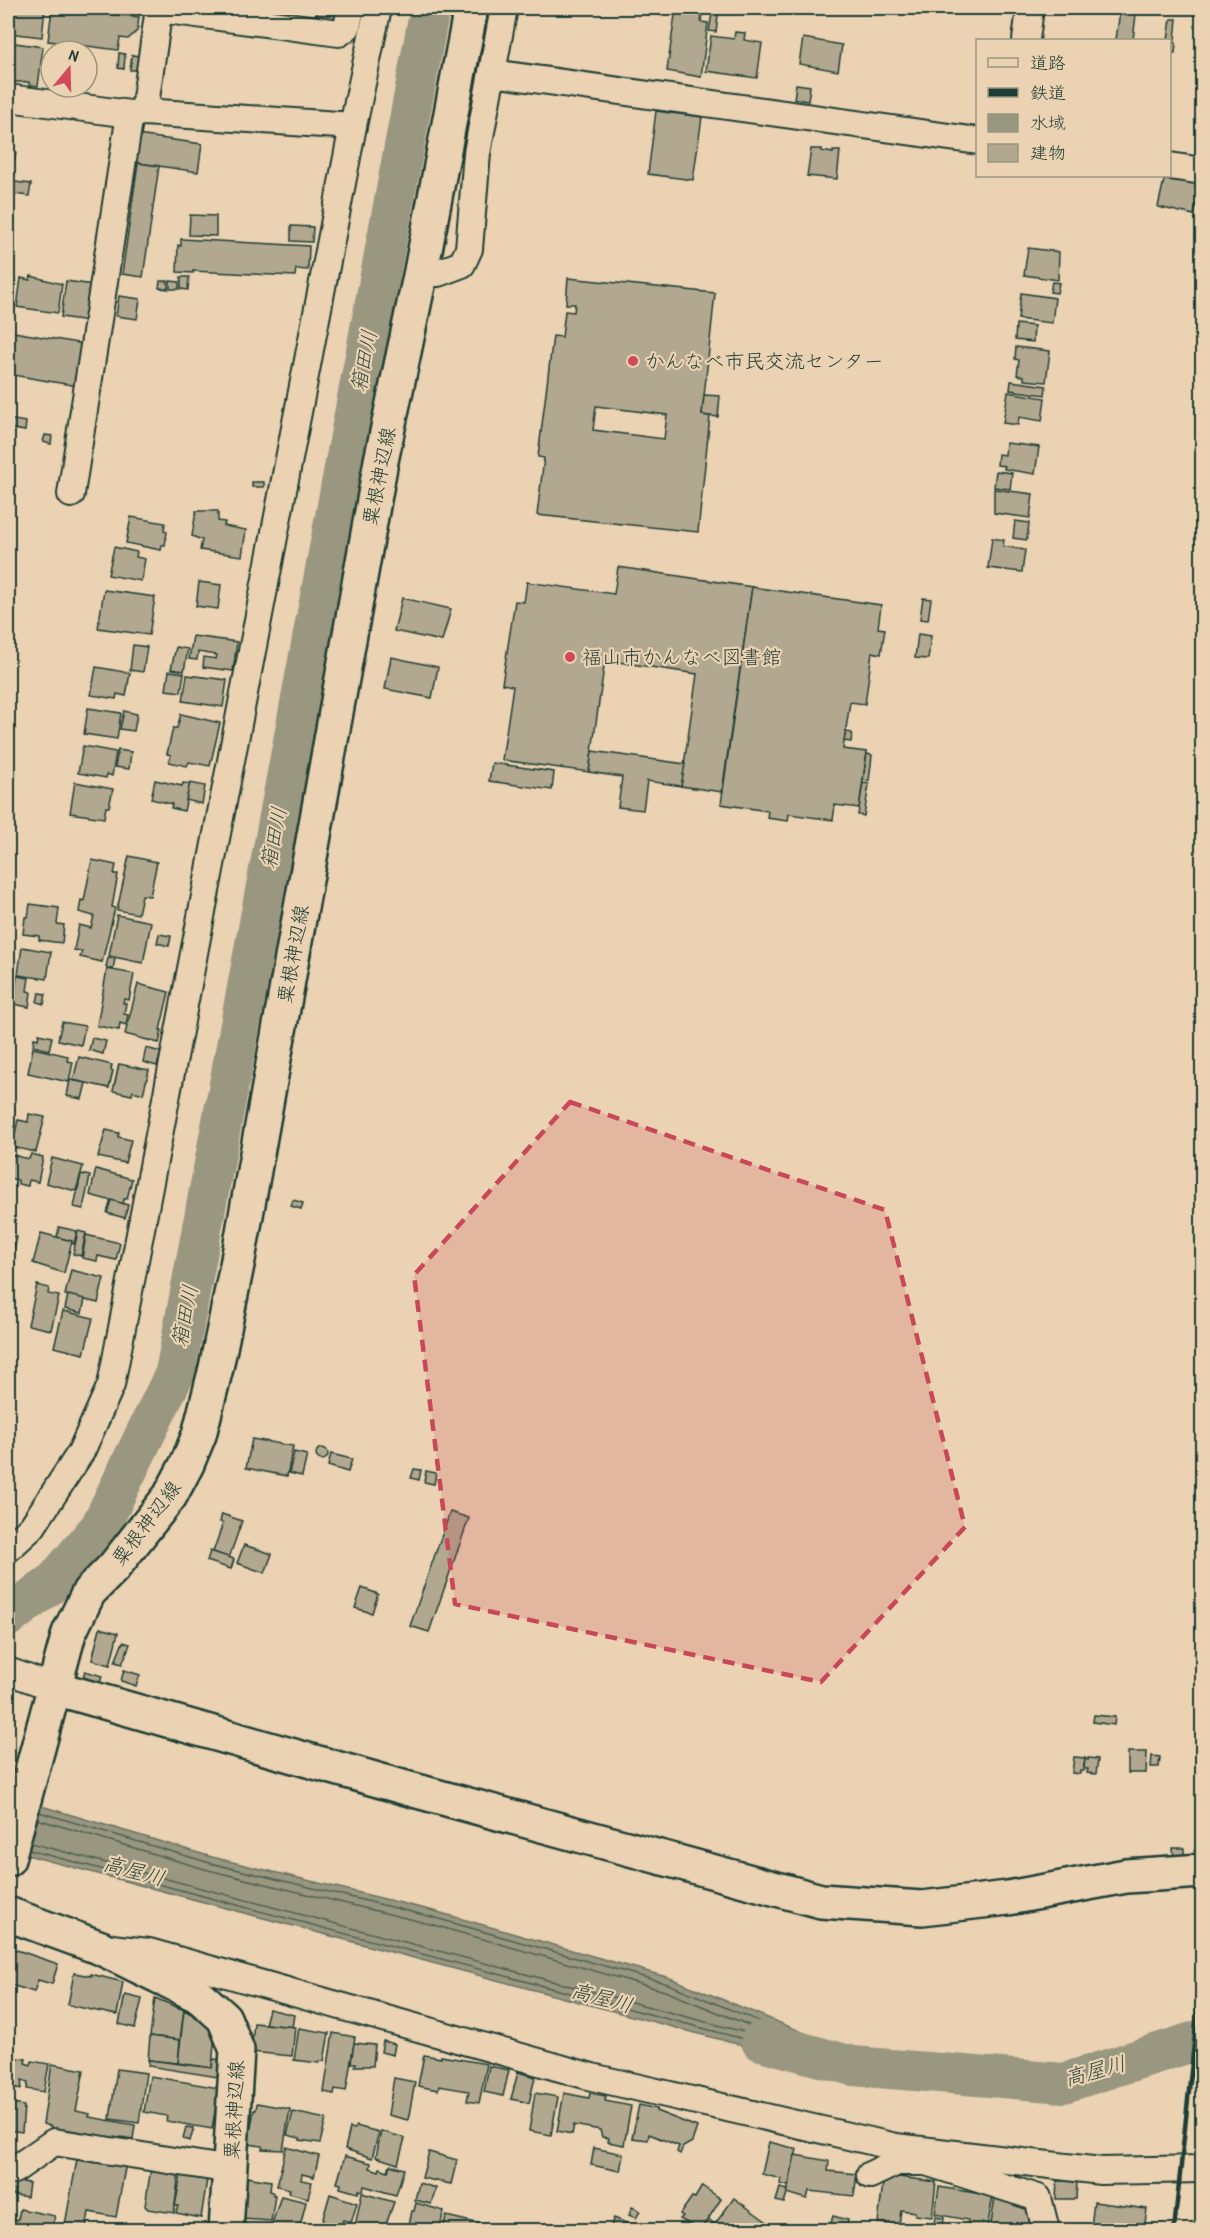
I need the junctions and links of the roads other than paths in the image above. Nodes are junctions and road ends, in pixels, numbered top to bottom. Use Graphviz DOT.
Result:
graph roads {
  1 [pos="159,8"];
  2 [pos="351,8"];
  3 [pos="378,8"];
  4 [pos="471,8"];
  5 [pos="504,8"];
  6 [pos="1030,8"];
  7 [pos="1026,39"];
  8 [pos="492,73"];
  9 [pos="8,98"];
  10 [pos="137,113"];
  11 [pos="353,126"];
  12 [pos="976,141"];
  13 [pos="1171,166"];
  14 [pos="1203,171"];
  15 [pos="422,271"];
  16 [pos="71,494"];
  17 [pos="8,1550"];
  18 [pos="8,1671"];
  19 [pos="53,1696"];
  20 [pos="8,1859"];
  21 [pos="1202,1871"];
  22 [pos="8,1914"];
  23 [pos="101,1948"];
  24 [pos="8,2169"];
  25 [pos="1203,2169"];
  26 [pos="231,2170"];
  27 [pos="870,2175"];
  28 [pos="226,2230"];
  29 [pos="1046,2230"];
  1 -- 2 [label="street"];
  1 -- 10 [label="street"];
  3 -- 11 [label="street"];
  4 -- 15 [label="main road, 粟根神辺線"];
  5 -- 8 [label="street"];
  6 -- 7 [label="street"];
  8 -- 12 [label="street"];
  8 -- 15 [label="street"];
  9 -- 10 [label="street"];
  10 -- 11 [label="street"];
  10 -- 16 [label="street"];
  11 -- 17 [label="street"];
  13 -- 14 [label="street"];
  15 -- 19 [label="main road, 粟根神辺線"];
  18 -- 19 [label="street"];
  19 -- 20 [label="main road, 粟根神辺線"];
  19 -- 21 [label="main road"];
  22 -- 23 [label="main road, 粟根神辺線"];
  23 -- 25 [label="street"];
  23 -- 26 [label="main road, 粟根神辺線"];
  24 -- 26 [label="street"];
  26 -- 28 [label="main road, 粟根神辺線"];
  27 -- 29 [label="street"];
}
